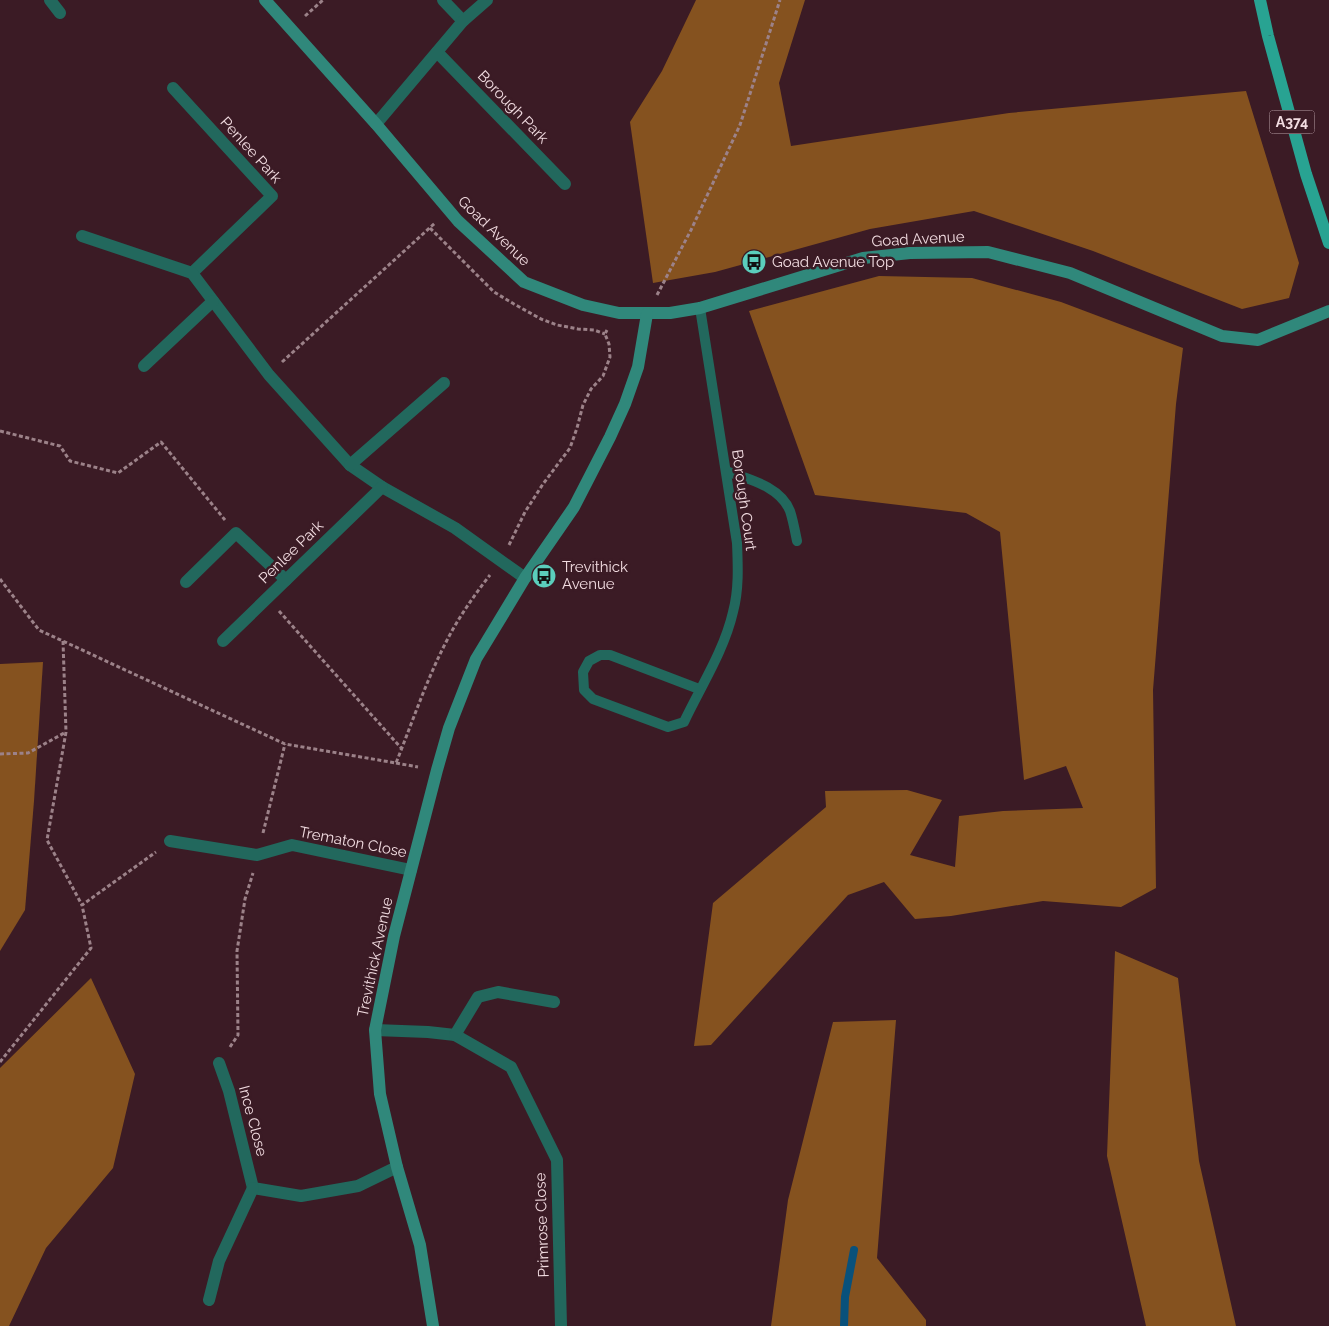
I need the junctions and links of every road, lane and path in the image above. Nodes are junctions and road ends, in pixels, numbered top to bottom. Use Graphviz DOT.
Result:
graph roads {
  1 [pos="50,0"];
  2 [pos="265,0"];
  3 [pos="323,0"];
  4 [pos="443,0"];
  5 [pos="488,0"];
  6 [pos="780,0"];
  7 [pos="1260,0"];
  8 [pos="60,13"];
  9 [pos="463,21"];
  10 [pos="291,29"];
  11 [pos="437,52"];
  12 [pos="174,88"];
  13 [pos="376,124"];
  14 [pos="565,184"];
  15 [pos="449,211"];
  16 [pos="82,236"];
  17 [pos="1329,243"];
  18 [pos="192,273"];
  19 [pos="213,301"];
  20 [pos="700,308"];
  21 [pos="1329,311"];
  22 [pos="619,313"];
  23 [pos="647,314"];
  24 [pos="144,366"];
  25 [pos="269,375"];
  26 [pos="444,383"];
  27 [pos="0,431"];
  28 [pos="350,465"];
  29 [pos="726,471"];
  30 [pos="382,486"];
  31 [pos="236,533"];
  32 [pos="797,541"];
  33 [pos="501,561"];
  34 [pos="525,578"];
  35 [pos="0,579"];
  36 [pos="286,580"];
  37 [pos="186,582"];
  38 [pos="267,598"];
  39 [pos="223,640"];
  40 [pos="63,641"];
  41 [pos="699,689"];
  42 [pos="66,732"];
  43 [pos="286,744"];
  44 [pos="402,749"];
  45 [pos="0,754"];
  46 [pos="170,841"];
  47 [pos="257,855"];
  48 [pos="411,870"];
  49 [pos="82,905"];
  50 [pos="554,1002"];
  51 [pos="376,1030"];
  52 [pos="455,1035"];
  53 [pos="0,1062"];
  54 [pos="219,1062"];
  55 [pos="397,1167"];
  56 [pos="253,1188"];
  57 [pos="209,1300"];
  58 [pos="433,1326"];
  59 [pos="561,1326"];
  1 -- 8 [label="street"];
  2 -- 10 [label="street, Goad Avenue"];
  3 -- 10 [label="path"];
  4 -- 9 [label="street"];
  5 -- 9 [label="street"];
  6 -- 23 [label="path"];
  7 -- 17 [label="main road, A374"];
  9 -- 11 [label="street"];
  10 -- 13 [label="street, Goad Avenue"];
  11 -- 13 [label="street"];
  11 -- 14 [label="street, Borough Park"];
  12 -- 18 [label="street, Penlee Park"];
  13 -- 15 [label="street, Goad Avenue"];
  15 -- 22 [label="street, Goad Avenue"];
  15 -- 25 [label="path"];
  16 -- 18 [label="street"];
  18 -- 19 [label="street"];
  19 -- 24 [label="street"];
  19 -- 25 [label="street"];
  20 -- 21 [label="street, Goad Avenue"];
  20 -- 23 [label="street, Goad Avenue"];
  20 -- 29 [label="lane, Borough Court"];
  22 -- 23 [label="street, Goad Avenue"];
  22 -- 33 [label="path"];
  23 -- 34 [label="street, Trevithick Avenue"];
  25 -- 28 [label="street"];
  26 -- 28 [label="street"];
  27 -- 31 [label="path"];
  28 -- 30 [label="street"];
  29 -- 32 [label="lane"];
  29 -- 41 [label="lane, Borough Court"];
  30 -- 33 [label="street"];
  30 -- 36 [label="street, Penlee Park"];
  31 -- 36 [label="street"];
  31 -- 37 [label="street"];
  33 -- 34 [label="street"];
  33 -- 44 [label="path"];
  34 -- 48 [label="street, Trevithick Avenue"];
  35 -- 40 [label="path"];
  36 -- 38 [label="street, Penlee Park"];
  38 -- 39 [label="street, Penlee Park"];
  38 -- 44 [label="path"];
  40 -- 42 [label="path"];
  40 -- 43 [label="path"];
  41 -- 41 [label="lane, Borough Court"];
  42 -- 45 [label="path"];
  42 -- 49 [label="path"];
  43 -- 44 [label="path"];
  43 -- 47 [label="path"];
  46 -- 47 [label="street, Trematon Close"];
  46 -- 49 [label="path"];
  47 -- 48 [label="street, Trematon Close"];
  47 -- 54 [label="path"];
  48 -- 51 [label="street, Trevithick Avenue"];
  49 -- 53 [label="path"];
  50 -- 52 [label="street"];
  51 -- 52 [label="street, Primrose Close"];
  51 -- 55 [label="street, Trevithick Avenue"];
  52 -- 59 [label="street, Primrose Close"];
  54 -- 56 [label="street, Ince Close"];
  55 -- 56 [label="street"];
  55 -- 58 [label="street, Trevithick Avenue"];
  56 -- 57 [label="street"];
}
